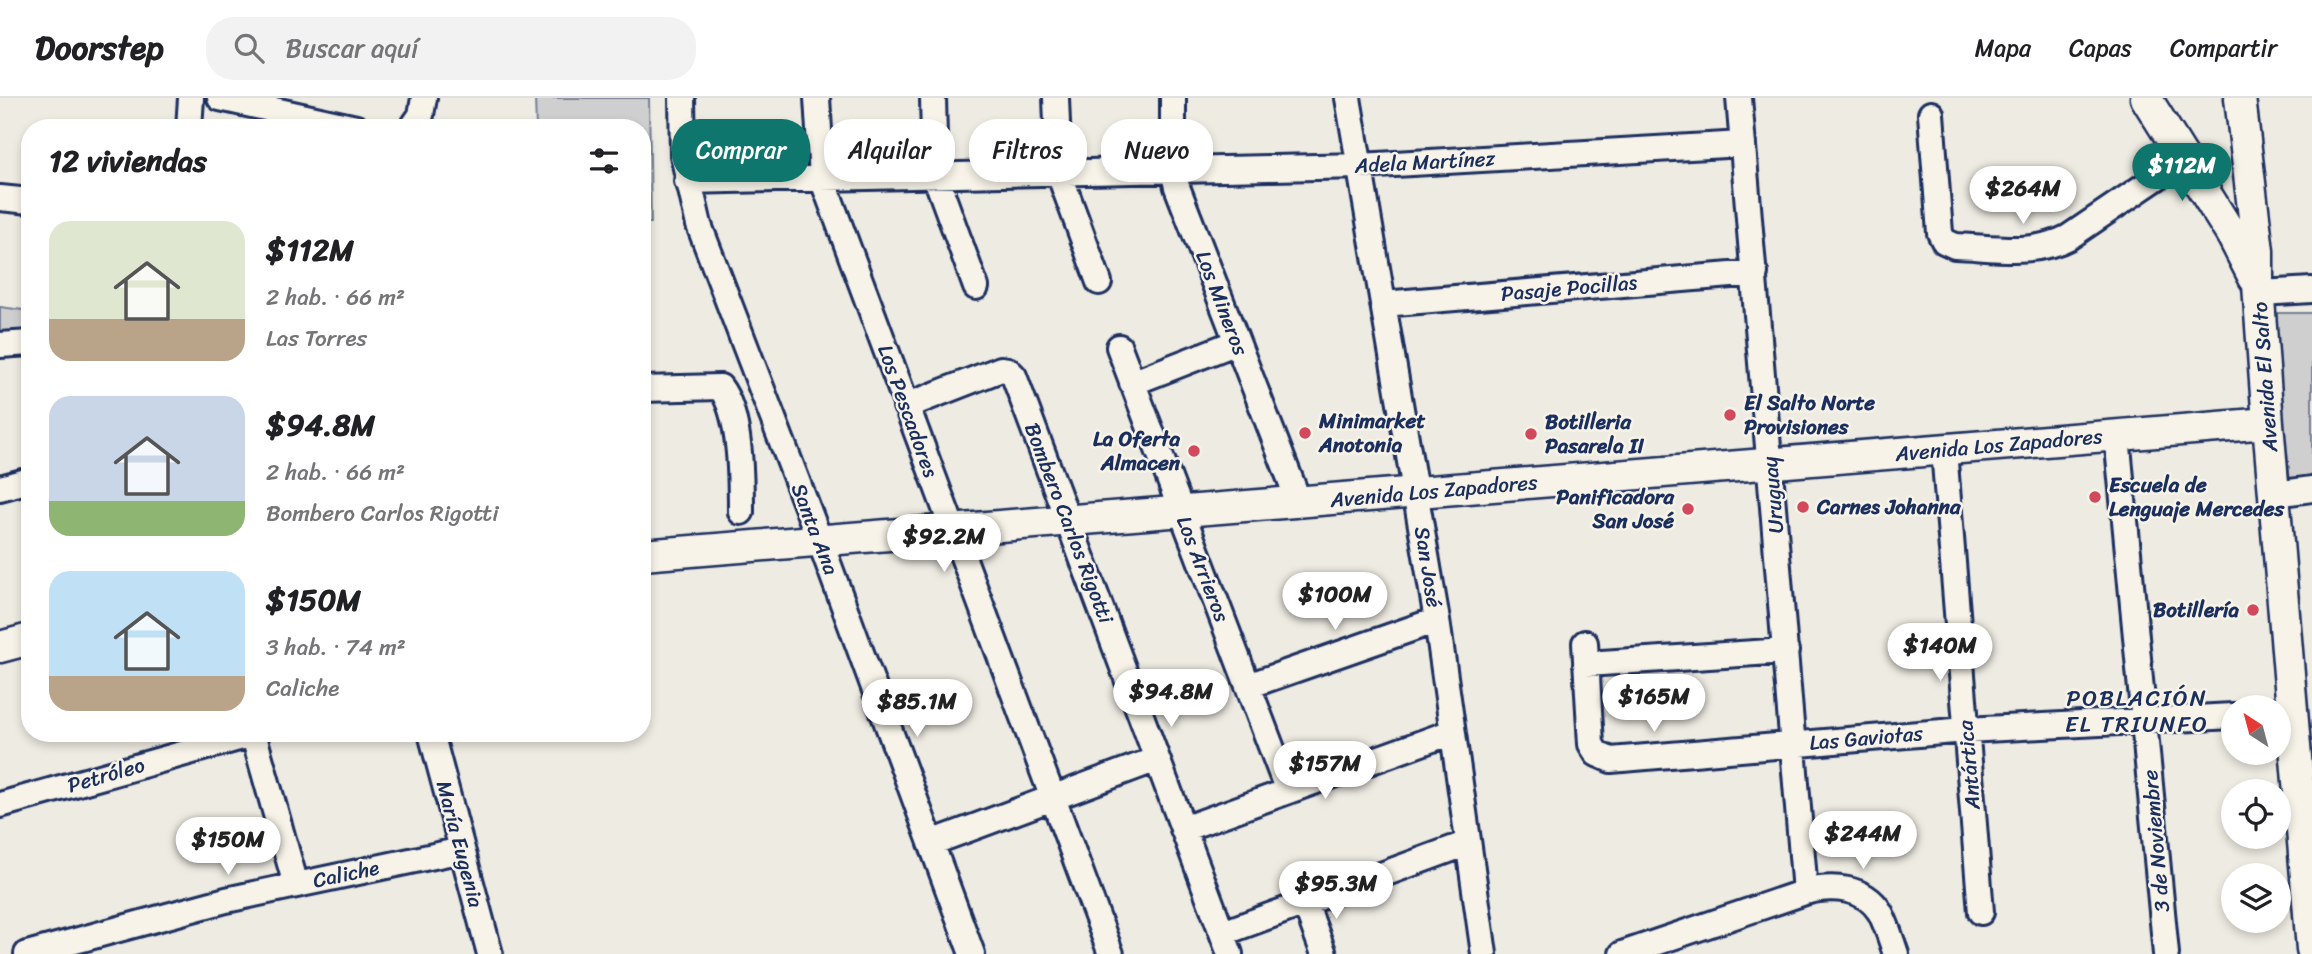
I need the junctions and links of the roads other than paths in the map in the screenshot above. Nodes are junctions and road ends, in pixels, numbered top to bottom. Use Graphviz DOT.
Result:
graph roads {
  1 [pos="191,98"];
  2 [pos="220,98"];
  3 [pos="424,98"];
  4 [pos="682,98"];
  5 [pos="817,98"];
  6 [pos="933,98"];
  7 [pos="1056,98"];
  8 [pos="1172,98"];
  9 [pos="1348,98"];
  10 [pos="1740,98"];
  11 [pos="2146,98"];
  12 [pos="2239,98"];
  13 [pos="302,113"];
  14 [pos="1931,114"];
  15 [pos="190,119"];
  16 [pos="324,119"];
  17 [pos="418,119"];
  18 [pos="681,119"];
  19 [pos="934,119"];
  20 [pos="1057,119"];
  21 [pos="1172,119"];
  22 [pos="1743,144"];
  23 [pos="2184,159"];
  24 [pos="1360,166"];
  25 [pos="1213,169"];
  26 [pos="810,178"];
  27 [pos="822,178"];
  28 [pos="687,182"];
  29 [pos="937,182"];
  30 [pos="1062,182"];
  31 [pos="1176,182"];
  32 [pos="0,198"];
  33 [pos="21,200"];
  34 [pos="1755,273"];
  35 [pos="1099,282"];
  36 [pos="976,287"];
  37 [pos="2258,289"];
  38 [pos="2312,290"];
  39 [pos="1383,304"];
  40 [pos="1237,342"];
  41 [pos="21,344"];
  42 [pos="0,345"];
  43 [pos="1119,346"];
  44 [pos="1132,383"];
  45 [pos="651,389"];
  46 [pos="906,406"];
  47 [pos="2268,423"];
  48 [pos="2117,436"];
  49 [pos="1944,450"];
  50 [pos="1771,464"];
  51 [pos="21,482"];
  52 [pos="0,488"];
  53 [pos="2312,489"];
  54 [pos="1416,493"];
  55 [pos="2275,494"];
  56 [pos="1299,502"];
  57 [pos="741,512"];
  58 [pos="1182,513"];
  59 [pos="1068,521"];
  60 [pos="952,530"];
  61 [pos="820,541"];
  62 [pos="651,554"];
  63 [pos="1437,621"];
  64 [pos="21,641"];
  65 [pos="0,647"];
  66 [pos="1786,651"];
  67 [pos="1248,686"];
  68 [pos="2285,695"];
  69 [pos="2221,716"];
  70 [pos="2144,719"];
  71 [pos="1966,730"];
  72 [pos="1452,732"];
  73 [pos="224,742"];
  74 [pos="255,742"];
  75 [pos="433,742"];
  76 [pos="1793,744"];
  77 [pos="1157,759"];
  78 [pos="2291,759"];
  79 [pos="1287,791"];
  80 [pos="1052,798"];
  81 [pos="0,805"];
  82 [pos="1183,829"];
  83 [pos="1468,843"];
  84 [pos="932,844"];
  85 [pos="462,850"];
  86 [pos="296,885"];
  87 [pos="1805,892"];
  88 [pos="1305,903"];
  89 [pos="1981,912"];
  90 [pos="1226,944"];
  91 [pos="2312,949"];
  92 [pos="27,954"];
  93 [pos="490,954"];
  94 [pos="972,954"];
  95 [pos="1111,954"];
  96 [pos="1324,954"];
  97 [pos="1484,954"];
  98 [pos="1622,954"];
  99 [pos="1896,954"];
  100 [pos="2166,954"];
  1 -- 15 [label="street"];
  2 -- 13 [label="street"];
  3 -- 17 [label="street"];
  4 -- 18 [label="street, Santa Ana"];
  5 -- 27 [label="street, Los Pescadores"];
  6 -- 19 [label="street"];
  7 -- 20 [label="street"];
  8 -- 21 [label="street, Los Mineros"];
  9 -- 24 [label="street, San José"];
  10 -- 22 [label="street, Uruguay"];
  11 -- 23 [label="main road"];
  12 -- 37 [label="main road, Avenida El Salto"];
  13 -- 16 [label="street"];
  14 -- 23 [label="street"];
  22 -- 24 [label="street, Adela Martínez"];
  22 -- 34 [label="street, Uruguay"];
  23 -- 37 [label="main road"];
  24 -- 25 [label="street, Adela Martínez"];
  24 -- 39 [label="street, San José"];
  26 -- 27 [label="street, Adela Martínez"];
  27 -- 46 [label="street, Los Pescadores"];
  28 -- 61 [label="street, Santa Ana"];
  29 -- 36 [label="street"];
  30 -- 35 [label="street"];
  31 -- 40 [label="street, Los Mineros"];
  32 -- 33 [label="street"];
  34 -- 39 [label="street, Pasaje Pocillas"];
  34 -- 50 [label="street, Uruguay"];
  37 -- 38 [label="street"];
  37 -- 47 [label="main road, Avenida El Salto"];
  39 -- 54 [label="street, San José"];
  40 -- 44 [label="street"];
  40 -- 56 [label="street, Los Mineros"];
  41 -- 42 [label="street"];
  43 -- 44 [label="street, Los Arrieros"];
  44 -- 58 [label="street, Los Arrieros"];
  45 -- 57 [label="street"];
  46 -- 59 [label="street, Bombero Carlos Rigotti"];
  46 -- 60 [label="street, Los Pescadores"];
  47 -- 48 [label="main road, Avenida Los Zapadores"];
  47 -- 55 [label="main road, Avenida El Salto"];
  48 -- 49 [label="main road, Avenida Los Zapadores"];
  48 -- 70 [label="street, 3 de Noviembre"];
  49 -- 50 [label="main road, Avenida Los Zapadores"];
  49 -- 71 [label="street, Antártica"];
  50 -- 54 [label="main road, Avenida Los Zapadores"];
  50 -- 66 [label="street, Uruguay"];
  51 -- 52 [label="street"];
  53 -- 55 [label="street"];
  54 -- 56 [label="main road, Avenida Los Zapadores"];
  54 -- 63 [label="street, San José"];
  55 -- 68 [label="main road, Avenida El Salto"];
  56 -- 58 [label="main road, Avenida Los Zapadores"];
  58 -- 59 [label="main road, Avenida Los Zapadores"];
  58 -- 67 [label="street, Los Arrieros"];
  59 -- 60 [label="main road, Avenida Los Zapadores"];
  59 -- 77 [label="street, Bombero Carlos Rigotti"];
  60 -- 61 [label="main road, Avenida Los Zapadores"];
  60 -- 80 [label="street, Los Pescadores"];
  61 -- 62 [label="main road, Avenida Los Zapadores"];
  61 -- 84 [label="street, Santa Ana"];
  63 -- 67 [label="street"];
  63 -- 72 [label="street, San José"];
  64 -- 65 [label="main road"];
  66 -- 76 [label="street, Uruguay"];
  66 -- 76 [label="street, Las Gaviotas"];
  67 -- 79 [label="street, Los Arrieros"];
  69 -- 70 [label="street, Las Gaviotas"];
  70 -- 71 [label="street, Las Gaviotas"];
  70 -- 100 [label="street, 3 de Noviembre"];
  71 -- 76 [label="street, Las Gaviotas"];
  71 -- 89 [label="street, Antártica"];
  72 -- 79 [label="street"];
  72 -- 83 [label="street, San José"];
  73 -- 81 [label="street, Petróleo"];
  74 -- 86 [label="street"];
  75 -- 85 [label="street, María Eugenia"];
  76 -- 87 [label="street, Uruguay"];
  77 -- 80 [label="street"];
  77 -- 82 [label="street, Bombero Carlos Rigotti"];
  78 -- 91 [label="main road, Avenida El Salto"];
  79 -- 82 [label="street"];
  80 -- 84 [label="street"];
  80 -- 95 [label="street, Los Pescadores"];
  82 -- 90 [label="street, Bombero Carlos Rigotti"];
  83 -- 88 [label="street"];
  83 -- 97 [label="street, San José"];
  84 -- 94 [label="street, Santa Ana"];
  85 -- 86 [label="street, Caliche"];
  85 -- 93 [label="street, María Eugenia"];
  86 -- 92 [label="street, Caliche"];
  87 -- 98 [label="street"];
  87 -- 99 [label="street"];
  88 -- 90 [label="street"];
  88 -- 96 [label="street"];
}
